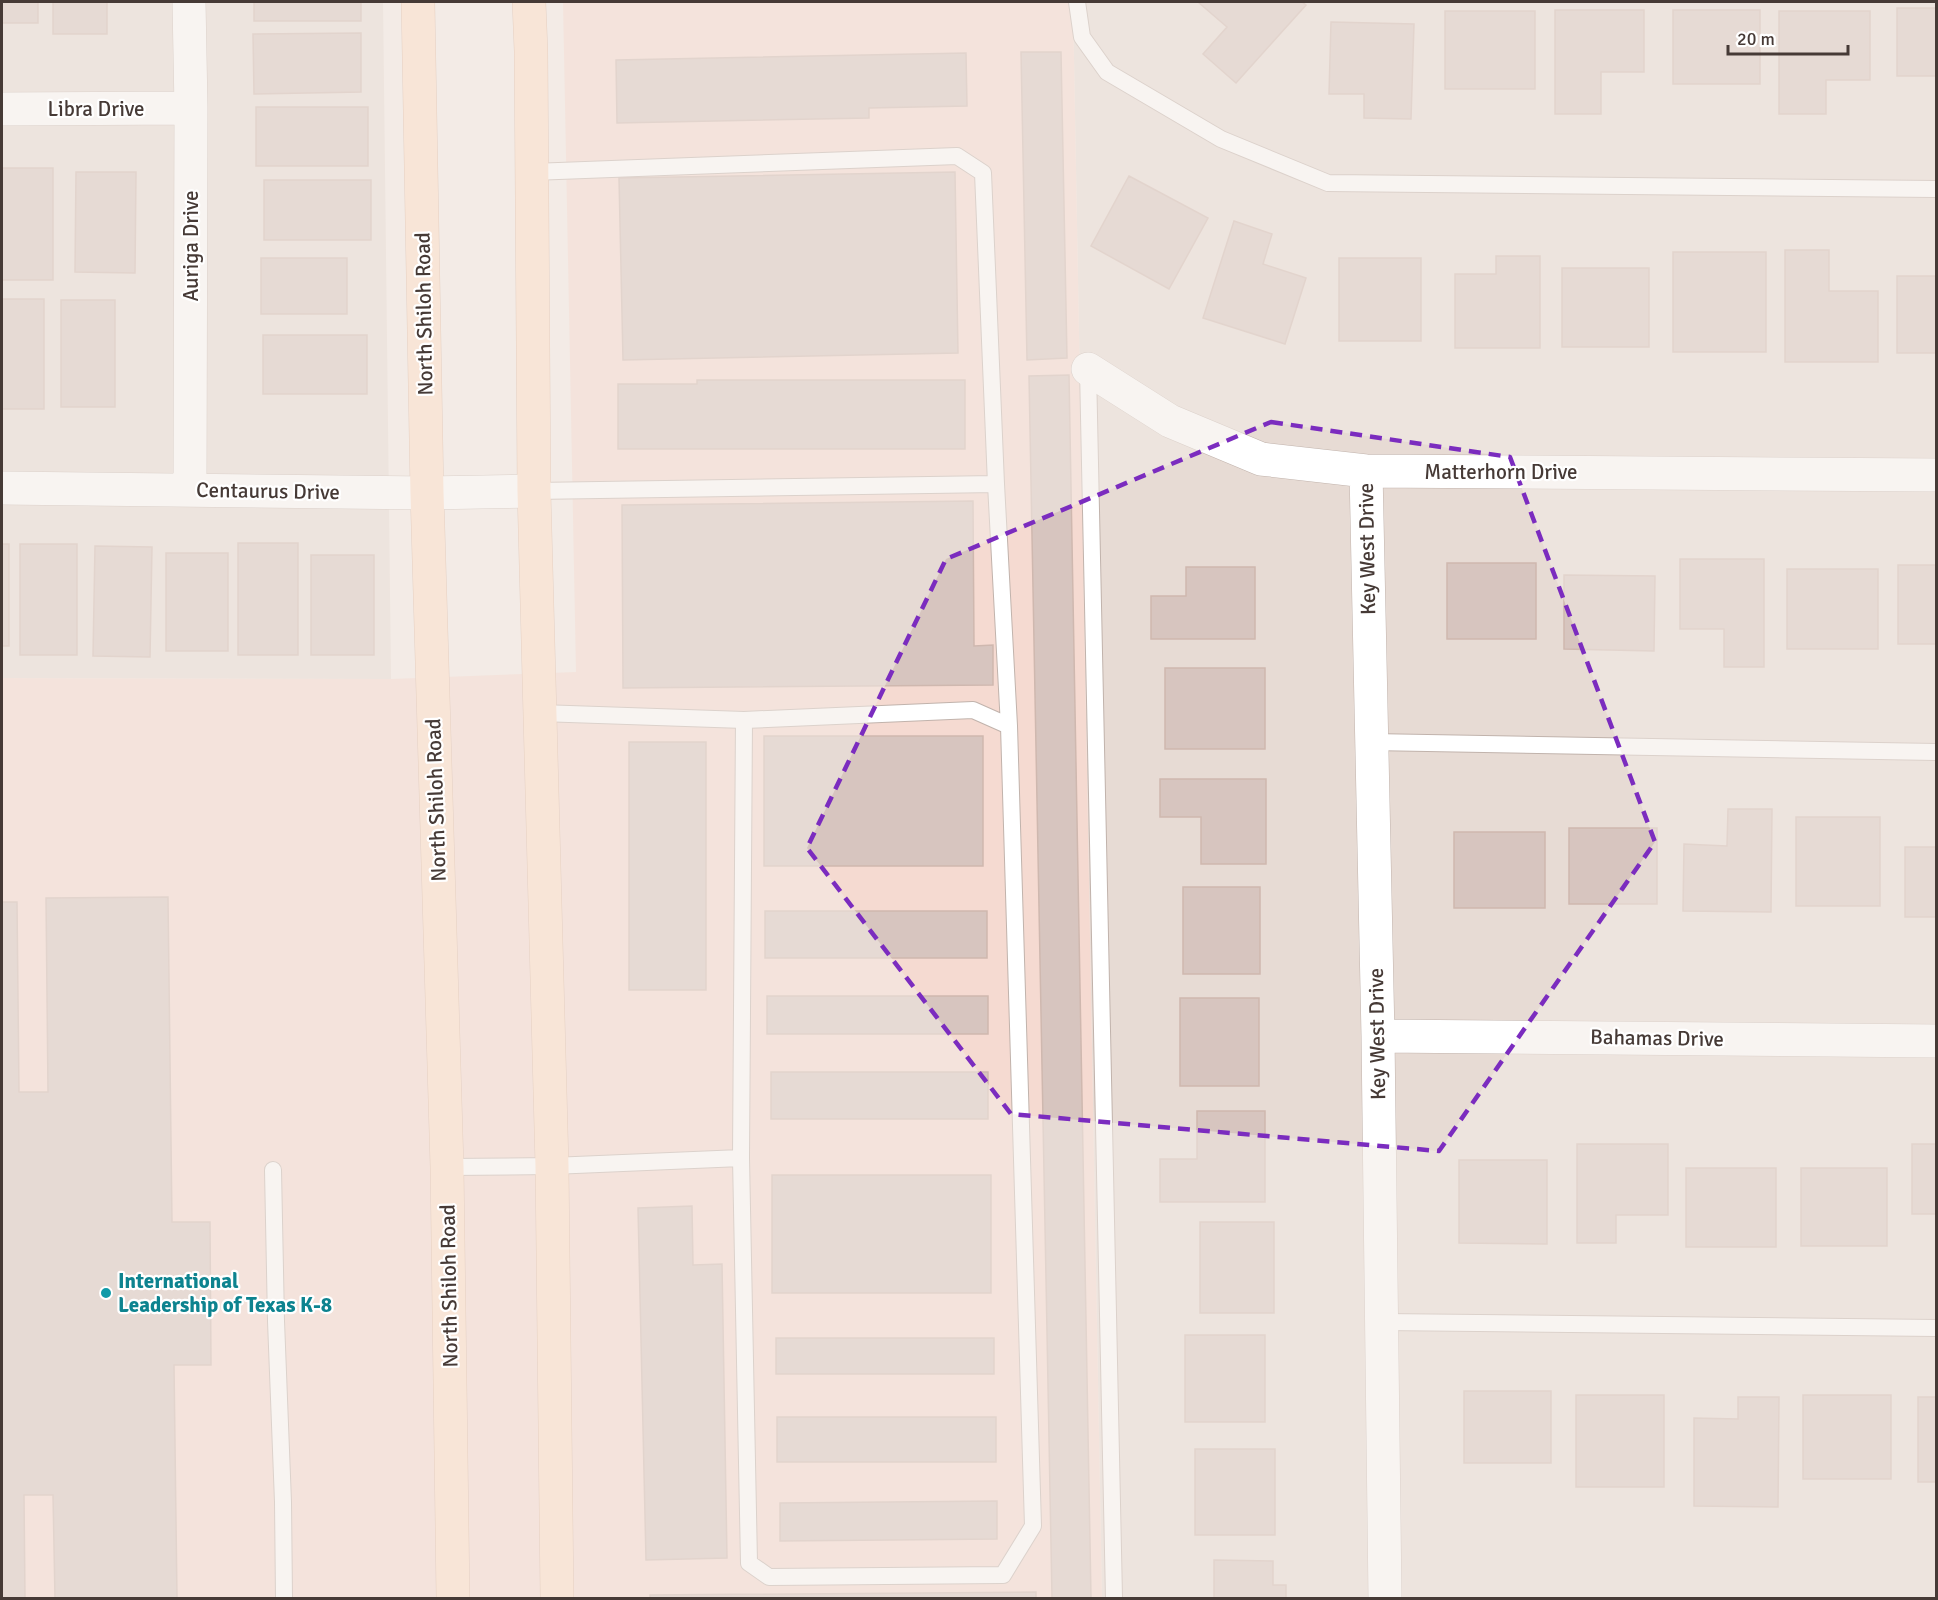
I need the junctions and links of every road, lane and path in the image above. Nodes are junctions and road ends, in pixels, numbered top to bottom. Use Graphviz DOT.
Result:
graph roads {
  1 [pos="189,2"];
  2 [pos="418,2"];
  3 [pos="529,2"];
  4 [pos="1077,2"];
  5 [pos="191,108"];
  6 [pos="2,109"];
  7 [pos="532,172"];
  8 [pos="1936,189"];
  9 [pos="1088,369"];
  10 [pos="1366,471"];
  11 [pos="1936,475"];
  12 [pos="996,484"];
  13 [pos="2,488"];
  14 [pos="189,490"];
  15 [pos="534,491"];
  16 [pos="427,493"];
  17 [pos="540,713"];
  18 [pos="744,720"];
  19 [pos="1009,726"];
  20 [pos="1371,742"];
  21 [pos="1936,752"];
  22 [pos="1378,1036"];
  23 [pos="1936,1041"];
  24 [pos="741,1158"];
  25 [pos="552,1166"];
  26 [pos="447,1167"];
  27 [pos="273,1170"];
  28 [pos="1382,1322"];
  29 [pos="1936,1328"];
  30 [pos="284,1599"];
  31 [pos="453,1599"];
  32 [pos="557,1599"];
  33 [pos="1114,1599"];
  34 [pos="1385,1599"];
  1 -- 5 [label="street, Auriga Drive"];
  2 -- 16 [label="main road, North Shiloh Road"];
  3 -- 7 [label="main road"];
  4 -- 8 [label="lane"];
  5 -- 6 [label="street, Libra Drive"];
  5 -- 14 [label="street, Auriga Drive"];
  7 -- 12 [label="lane"];
  7 -- 15 [label="main road"];
  9 -- 10 [label="street, Matterhorn Drive"];
  9 -- 33 [label="lane"];
  10 -- 11 [label="street, Matterhorn Drive"];
  10 -- 20 [label="street, Key West Drive"];
  12 -- 15 [label="lane"];
  12 -- 19 [label="lane"];
  13 -- 14 [label="street, Centaurus Drive"];
  14 -- 16 [label="street, Centaurus Drive"];
  15 -- 16 [label="street, Centaurus Drive"];
  15 -- 17 [label="main road"];
  16 -- 26 [label="main road, North Shiloh Road"];
  17 -- 18 [label="lane"];
  17 -- 25 [label="main road"];
  18 -- 19 [label="lane"];
  18 -- 24 [label="lane"];
  19 -- 24 [label="lane"];
  20 -- 21 [label="lane"];
  20 -- 22 [label="street, Key West Drive"];
  22 -- 23 [label="street, Bahamas Drive"];
  22 -- 28 [label="street, Key West Drive"];
  24 -- 25 [label="lane"];
  25 -- 26 [label="lane"];
  25 -- 32 [label="main road"];
  26 -- 31 [label="main road, North Shiloh Road"];
  27 -- 30 [label="lane"];
  28 -- 29 [label="lane"];
  28 -- 34 [label="street, Key West Drive"];
}
